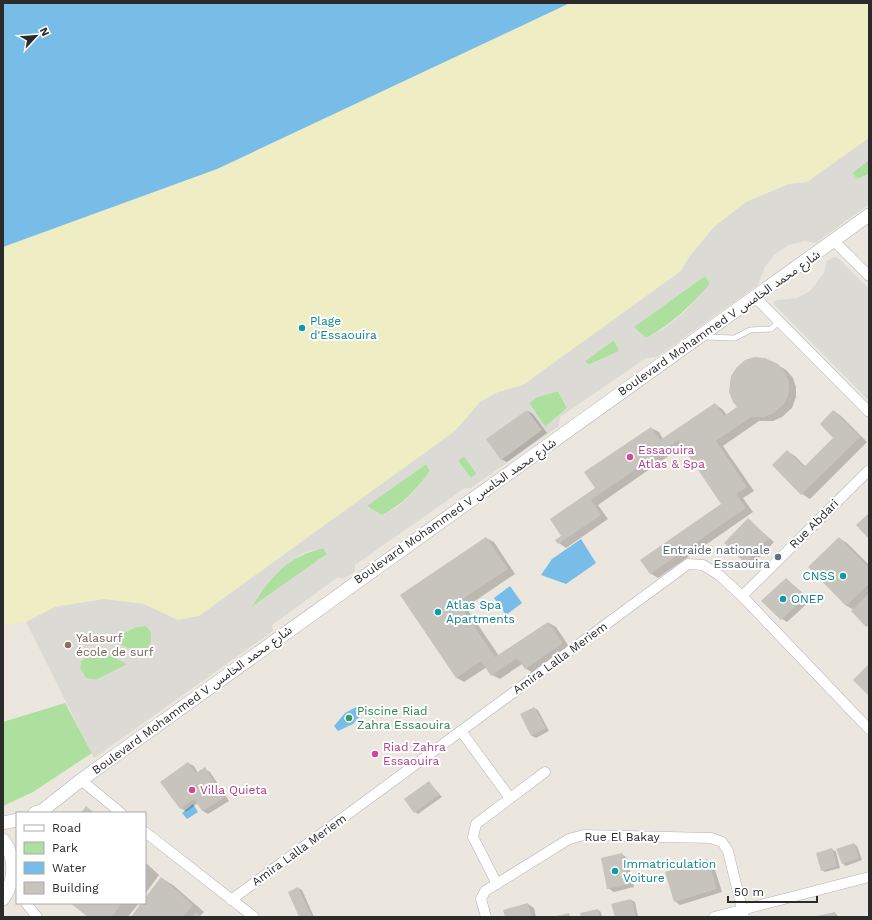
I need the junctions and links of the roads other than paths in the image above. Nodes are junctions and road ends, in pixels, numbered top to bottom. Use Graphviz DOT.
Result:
graph roads {
  1 [pos="869,215"];
  2 [pos="834,242"];
  3 [pos="869,276"];
  4 [pos="755,297"];
  5 [pos="779,322"];
  6 [pos="699,337"];
  7 [pos="869,412"];
  8 [pos="869,470"];
  9 [pos="742,596"];
  10 [pos="869,729"];
  11 [pos="461,731"];
  12 [pos="545,772"];
  13 [pos="81,780"];
  14 [pos="510,798"];
  15 [pos="40,812"];
  16 [pos="120,812"];
  17 [pos="16,820"];
  18 [pos="3,823"];
  19 [pos="146,833"];
  20 [pos="3,840"];
  21 [pos="14,852"];
  22 [pos="869,877"];
  23 [pos="15,881"];
  24 [pos="497,884"];
  25 [pos="3,899"];
  26 [pos="231,900"];
  27 [pos="27,904"];
  28 [pos="743,913"];
  29 [pos="37,917"];
  30 [pos="254,917"];
  31 [pos="486,917"];
  32 [pos="714,917"];
  1 -- 2 [label="street, Boulevard Mohammed V شارع محمد الخامس"];
  2 -- 3 [label="street"];
  2 -- 4 [label="street, Boulevard Mohammed V شارع محمد الخامس"];
  4 -- 5 [label="street"];
  4 -- 6 [label="street, Boulevard Mohammed V شارع محمد الخامس"];
  5 -- 6 [label="lane"];
  5 -- 7 [label="street"];
  6 -- 13 [label="street, Boulevard Mohammed V شارع محمد الخامس"];
  8 -- 9 [label="street, Rue Abdari"];
  9 -- 10 [label="street, Amira Lalla Meriem"];
  9 -- 11 [label="street, Amira Lalla Meriem"];
  11 -- 14 [label="street"];
  11 -- 26 [label="street, Amira Lalla Meriem"];
  12 -- 14 [label="street"];
  13 -- 15 [label="street, Boulevard Mohammed V شارع محمد الخامس"];
  13 -- 16 [label="street"];
  14 -- 24 [label="street"];
  17 -- 18 [label="street"];
  19 -- 26 [label="street"];
  20 -- 21 [label="street"];
  21 -- 23 [label="street"];
  22 -- 28 [label="street"];
  23 -- 25 [label="street"];
  24 -- 28 [label="street, Rue El Bakay"];
  24 -- 31 [label="street, Rue El Bakay"];
  26 -- 30 [label="street"];
  27 -- 29 [label="street"];
  28 -- 32 [label="street"];
}
